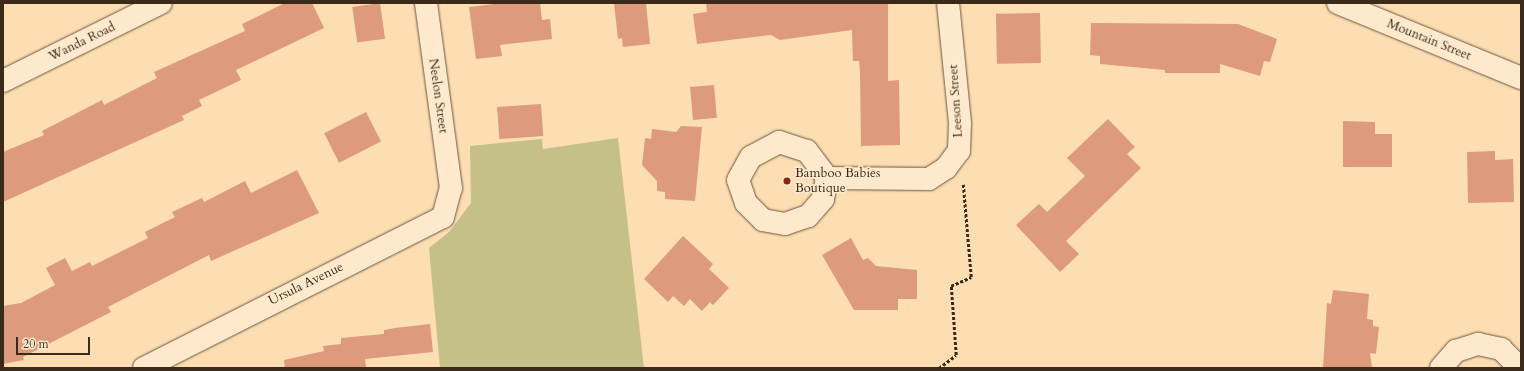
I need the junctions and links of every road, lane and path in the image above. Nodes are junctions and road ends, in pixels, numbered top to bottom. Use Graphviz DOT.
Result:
graph roads {
  1 [pos="161,3"];
  2 [pos="426,3"];
  3 [pos="948,3"];
  4 [pos="1338,3"];
  5 [pos="1521,78"];
  6 [pos="3,81"];
  7 [pos="959,151"];
  8 [pos="827,178"];
  9 [pos="451,188"];
  10 [pos="1520,365"];
  11 [pos="144,368"];
  12 [pos="940,368"];
  13 [pos="1441,368"];
  1 -- 6 [label="street, Wanda Road"];
  2 -- 9 [label="street, Neelon Street"];
  3 -- 7 [label="street, Leeson Street"];
  4 -- 5 [label="street, Mountain Street"];
  7 -- 8 [label="street, Leeson Street"];
  7 -- 12 [label="path"];
  9 -- 11 [label="street, Ursula Avenue"];
  10 -- 13 [label="street"];
}
